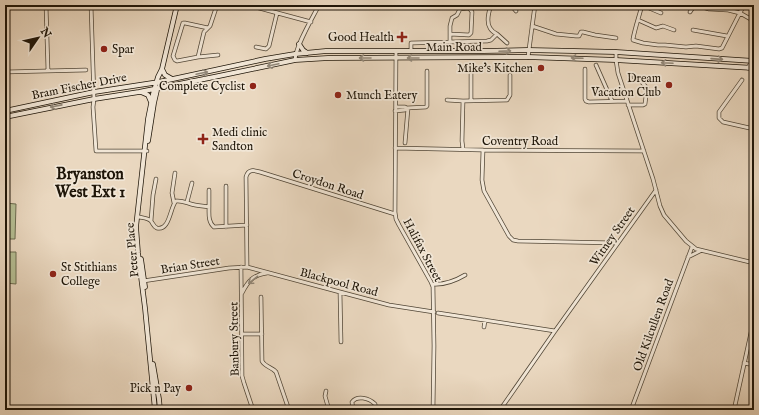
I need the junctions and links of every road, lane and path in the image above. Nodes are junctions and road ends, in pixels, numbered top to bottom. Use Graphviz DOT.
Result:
graph roads {
  1 [pos="46,5"];
  2 [pos="91,5"];
  3 [pos="177,5"];
  4 [pos="217,5"];
  5 [pos="248,5"];
  6 [pos="314,5"];
  7 [pos="491,5"];
  8 [pos="510,5"];
  9 [pos="535,5"];
  10 [pos="642,5"];
  11 [pos="744,5"];
  12 [pos="319,6"];
  13 [pos="516,11"];
  14 [pos="690,12"];
  15 [pos="277,13"];
  16 [pos="661,13"];
  17 [pos="740,13"];
  18 [pos="638,20"];
  19 [pos="311,21"];
  20 [pos="754,21"];
  21 [pos="532,26"];
  22 [pos="208,28"];
  23 [pos="674,30"];
  24 [pos="693,30"];
  25 [pos="450,34"];
  26 [pos="497,34"];
  27 [pos="727,36"];
  28 [pos="616,38"];
  29 [pos="450,42"];
  30 [pos="507,43"];
  31 [pos="299,44"];
  32 [pos="256,47"];
  33 [pos="528,50"];
  34 [pos="396,51"];
  35 [pos="411,51"];
  36 [pos="616,52"];
  37 [pos="307,53"];
  38 [pos="295,54"];
  39 [pos="218,55"];
  40 [pos="198,57"];
  41 [pos="528,57"];
  42 [pos="396,58"];
  43 [pos="295,60"];
  44 [pos="616,60"];
  45 [pos="753,60"];
  46 [pos="596,65"];
  47 [pos="748,68"];
  48 [pos="754,68"];
  49 [pos="162,69"];
  50 [pos="585,69"];
  51 [pos="86,70"];
  52 [pos="48,71"];
  53 [pos="427,71"];
  54 [pos="5,72"];
  55 [pos="471,72"];
  56 [pos="510,75"];
  57 [pos="634,77"];
  58 [pos="172,80"];
  59 [pos="742,80"];
  60 [pos="158,82"];
  61 [pos="156,88"];
  62 [pos="94,92"];
  63 [pos="139,92"];
  64 [pos="94,99"];
  65 [pos="447,100"];
  66 [pos="463,101"];
  67 [pos="471,101"];
  68 [pos="612,101"];
  69 [pos="151,103"];
  70 [pos="627,103"];
  71 [pos="396,107"];
  72 [pos="408,108"];
  73 [pos="5,111"];
  74 [pos="396,112"];
  75 [pos="5,117"];
  76 [pos="754,129"];
  77 [pos="405,143"];
  78 [pos="395,148"];
  79 [pos="463,149"];
  80 [pos="483,150"];
  81 [pos="145,151"];
  82 [pos="644,151"];
  83 [pos="175,173"];
  84 [pos="156,178"];
  85 [pos="192,183"];
  86 [pos="226,186"];
  87 [pos="209,190"];
  88 [pos="656,190"];
  89 [pos="187,202"];
  90 [pos="174,203"];
  91 [pos="208,207"];
  92 [pos="395,214"];
  93 [pos="139,217"];
  94 [pos="151,221"];
  95 [pos="247,225"];
  96 [pos="226,227"];
  97 [pos="686,241"];
  98 [pos="617,243"];
  99 [pos="692,247"];
  100 [pos="700,251"];
  101 [pos="688,256"];
  102 [pos="754,263"];
  103 [pos="241,267"];
  104 [pos="247,267"];
  105 [pos="269,272"];
  106 [pos="465,275"];
  107 [pos="143,281"];
  108 [pos="432,284"];
  109 [pos="340,292"];
  110 [pos="241,294"];
  111 [pos="262,297"];
  112 [pos="436,313"];
  113 [pos="754,319"];
  114 [pos="485,320"];
  115 [pos="484,327"];
  116 [pos="555,331"];
  117 [pos="242,334"];
  118 [pos="262,334"];
  119 [pos="341,342"];
  120 [pos="744,363"];
  121 [pos="754,365"];
  122 [pos="735,384"];
  123 [pos="740,385"];
  124 [pos="326,391"];
  125 [pos="157,410"];
  126 [pos="253,410"];
  127 [pos="289,410"];
  128 [pos="329,410"];
  129 [pos="353,410"];
  130 [pos="376,410"];
  131 [pos="433,410"];
  132 [pos="500,410"];
  133 [pos="632,410"];
  134 [pos="734,410"];
  1 -- 52 [label="street"];
  2 -- 62 [label="street"];
  3 -- 49 [label="main road"];
  4 -- 22 [label="street"];
  5 -- 15 [label="street"];
  6 -- 12 [label="street"];
  7 -- 26 [label="street"];
  8 -- 13 [label="street"];
  9 -- 21 [label="street"];
  10 -- 16 [label="street"];
  10 -- 18 [label="street"];
  11 -- 17 [label="street"];
  12 -- 19 [label="street"];
  14 -- 17 [label="street"];
  15 -- 19 [label="street"];
  15 -- 32 [label="street"];
  17 -- 20 [label="street"];
  17 -- 27 [label="street"];
  18 -- 23 [label="street"];
  18 -- 27 [label="street"];
  19 -- 31 [label="street"];
  21 -- 28 [label="street"];
  21 -- 33 [label="street"];
  22 -- 40 [label="street"];
  22 -- 40 [label="street"];
  24 -- 27 [label="street"];
  25 -- 25 [label="street"];
  25 -- 29 [label="street"];
  26 -- 29 [label="street"];
  26 -- 30 [label="street"];
  29 -- 35 [label="street"];
  31 -- 37 [label="main road"];
  31 -- 38 [label="street"];
  35 -- 33 [label="main road, Main Road, one-way"];
  33 -- 36 [label="main road, Main Road"];
  33 -- 41 [label="street"];
  34 -- 35 [label="main road, Main Road"];
  34 -- 37 [label="main road, Main Road"];
  34 -- 42 [label="street, Halifax Street"];
  36 -- 44 [label="street"];
  36 -- 45 [label="main road, Main Road, one-way"];
  37 -- 38 [label="main road, Main Road"];
  38 -- 43 [label="street"];
  58 -- 38 [label="main road, Main Road, one-way"];
  39 -- 40 [label="street"];
  41 -- 42 [label="main road, Main Road, one-way"];
  44 -- 41 [label="main road, Main Road, one-way"];
  42 -- 43 [label="main road, Main Road, one-way"];
  42 -- 71 [label="street, Halifax Street"];
  43 -- 61 [label="main road, Main Road, one-way"];
  47 -- 44 [label="main road, Main Road, one-way"];
  44 -- 70 [label="street"];
  45 -- 47 [label="street"];
  46 -- 68 [label="street"];
  47 -- 48 [label="main road, Main Road"];
  49 -- 58 [label="main road"];
  49 -- 60 [label="main road"];
  50 -- 68 [label="street"];
  51 -- 52 [label="street"];
  52 -- 54 [label="street"];
  53 -- 72 [label="street"];
  55 -- 67 [label="street"];
  56 -- 67 [label="street"];
  57 -- 70 [label="street"];
  58 -- 60 [label="main road, Main Road"];
  59 -- 76 [label="street"];
  60 -- 61 [label="main road"];
  60 -- 62 [label="main road, Bram Fischer Drive"];
  61 -- 63 [label="main road, Bram Fischer Drive"];
  61 -- 69 [label="main road, Peter Place"];
  61 -- 81 [label="main road, Peter Place"];
  62 -- 64 [label="street"];
  62 -- 73 [label="main road, Bram Fischer Drive"];
  63 -- 64 [label="main road, Bram Fischer Drive"];
  63 -- 69 [label="main road"];
  64 -- 75 [label="main road, Bram Fischer Drive, one-way"];
  64 -- 81 [label="street"];
  65 -- 66 [label="street"];
  66 -- 67 [label="street"];
  66 -- 79 [label="street"];
  68 -- 70 [label="street"];
  69 -- 81 [label="main road, Peter Place"];
  70 -- 82 [label="street"];
  71 -- 72 [label="street"];
  71 -- 74 [label="street, Halifax Street"];
  72 -- 74 [label="street"];
  72 -- 77 [label="street"];
  74 -- 78 [label="street, Halifax Street"];
  78 -- 79 [label="street, Coventry Road"];
  78 -- 92 [label="street, Halifax Street"];
  79 -- 80 [label="street, Coventry Road"];
  80 -- 82 [label="street, Coventry Road"];
  80 -- 98 [label="street"];
  81 -- 93 [label="main road, Peter Place"];
  81 -- 107 [label="main road, Peter Place"];
  82 -- 88 [label="street"];
  83 -- 90 [label="street"];
  84 -- 94 [label="street"];
  85 -- 89 [label="street"];
  86 -- 96 [label="street"];
  87 -- 91 [label="street"];
  88 -- 97 [label="street"];
  88 -- 98 [label="street, Witney Street"];
  89 -- 90 [label="street"];
  89 -- 91 [label="street"];
  90 -- 94 [label="street"];
  91 -- 96 [label="street"];
  92 -- 95 [label="street, Croydon Road"];
  92 -- 108 [label="street, Halifax Street"];
  93 -- 94 [label="street"];
  93 -- 107 [label="main road, Peter Place"];
  95 -- 96 [label="street"];
  95 -- 104 [label="street"];
  97 -- 99 [label="street"];
  97 -- 101 [label="street"];
  98 -- 116 [label="street, Witney Street"];
  99 -- 100 [label="street"];
  99 -- 101 [label="street, Old Kilcullen Road"];
  100 -- 101 [label="street"];
  100 -- 102 [label="street"];
  101 -- 133 [label="street, Old Kilcullen Road"];
  103 -- 104 [label="street, Blackpool Road"];
  103 -- 107 [label="street, Brian Street"];
  103 -- 110 [label="street, Banbury Street"];
  104 -- 105 [label="street, Blackpool Road"];
  105 -- 109 [label="street, Blackpool Road"];
  105 -- 110 [label="street, one-way"];
  106 -- 108 [label="street"];
  107 -- 125 [label="main road, Peter Place"];
  107 -- 125 [label="main road, Peter Place"];
  108 -- 112 [label="street, Halifax Street"];
  109 -- 112 [label="street, Blackpool Road"];
  109 -- 119 [label="street"];
  110 -- 117 [label="street, Banbury Street"];
  111 -- 118 [label="street"];
  112 -- 114 [label="street, Blackpool Road"];
  112 -- 131 [label="street, Halifax Street"];
  113 -- 120 [label="street"];
  114 -- 115 [label="street"];
  114 -- 116 [label="street, Blackpool Road"];
  116 -- 132 [label="street, Witney Street"];
  117 -- 118 [label="street"];
  117 -- 126 [label="street, Banbury Street"];
  118 -- 127 [label="street"];
  120 -- 121 [label="street"];
  120 -- 123 [label="street"];
  122 -- 123 [label="street"];
  123 -- 134 [label="street"];
  124 -- 128 [label="street"];
  129 -- 130 [label="street"];
}
